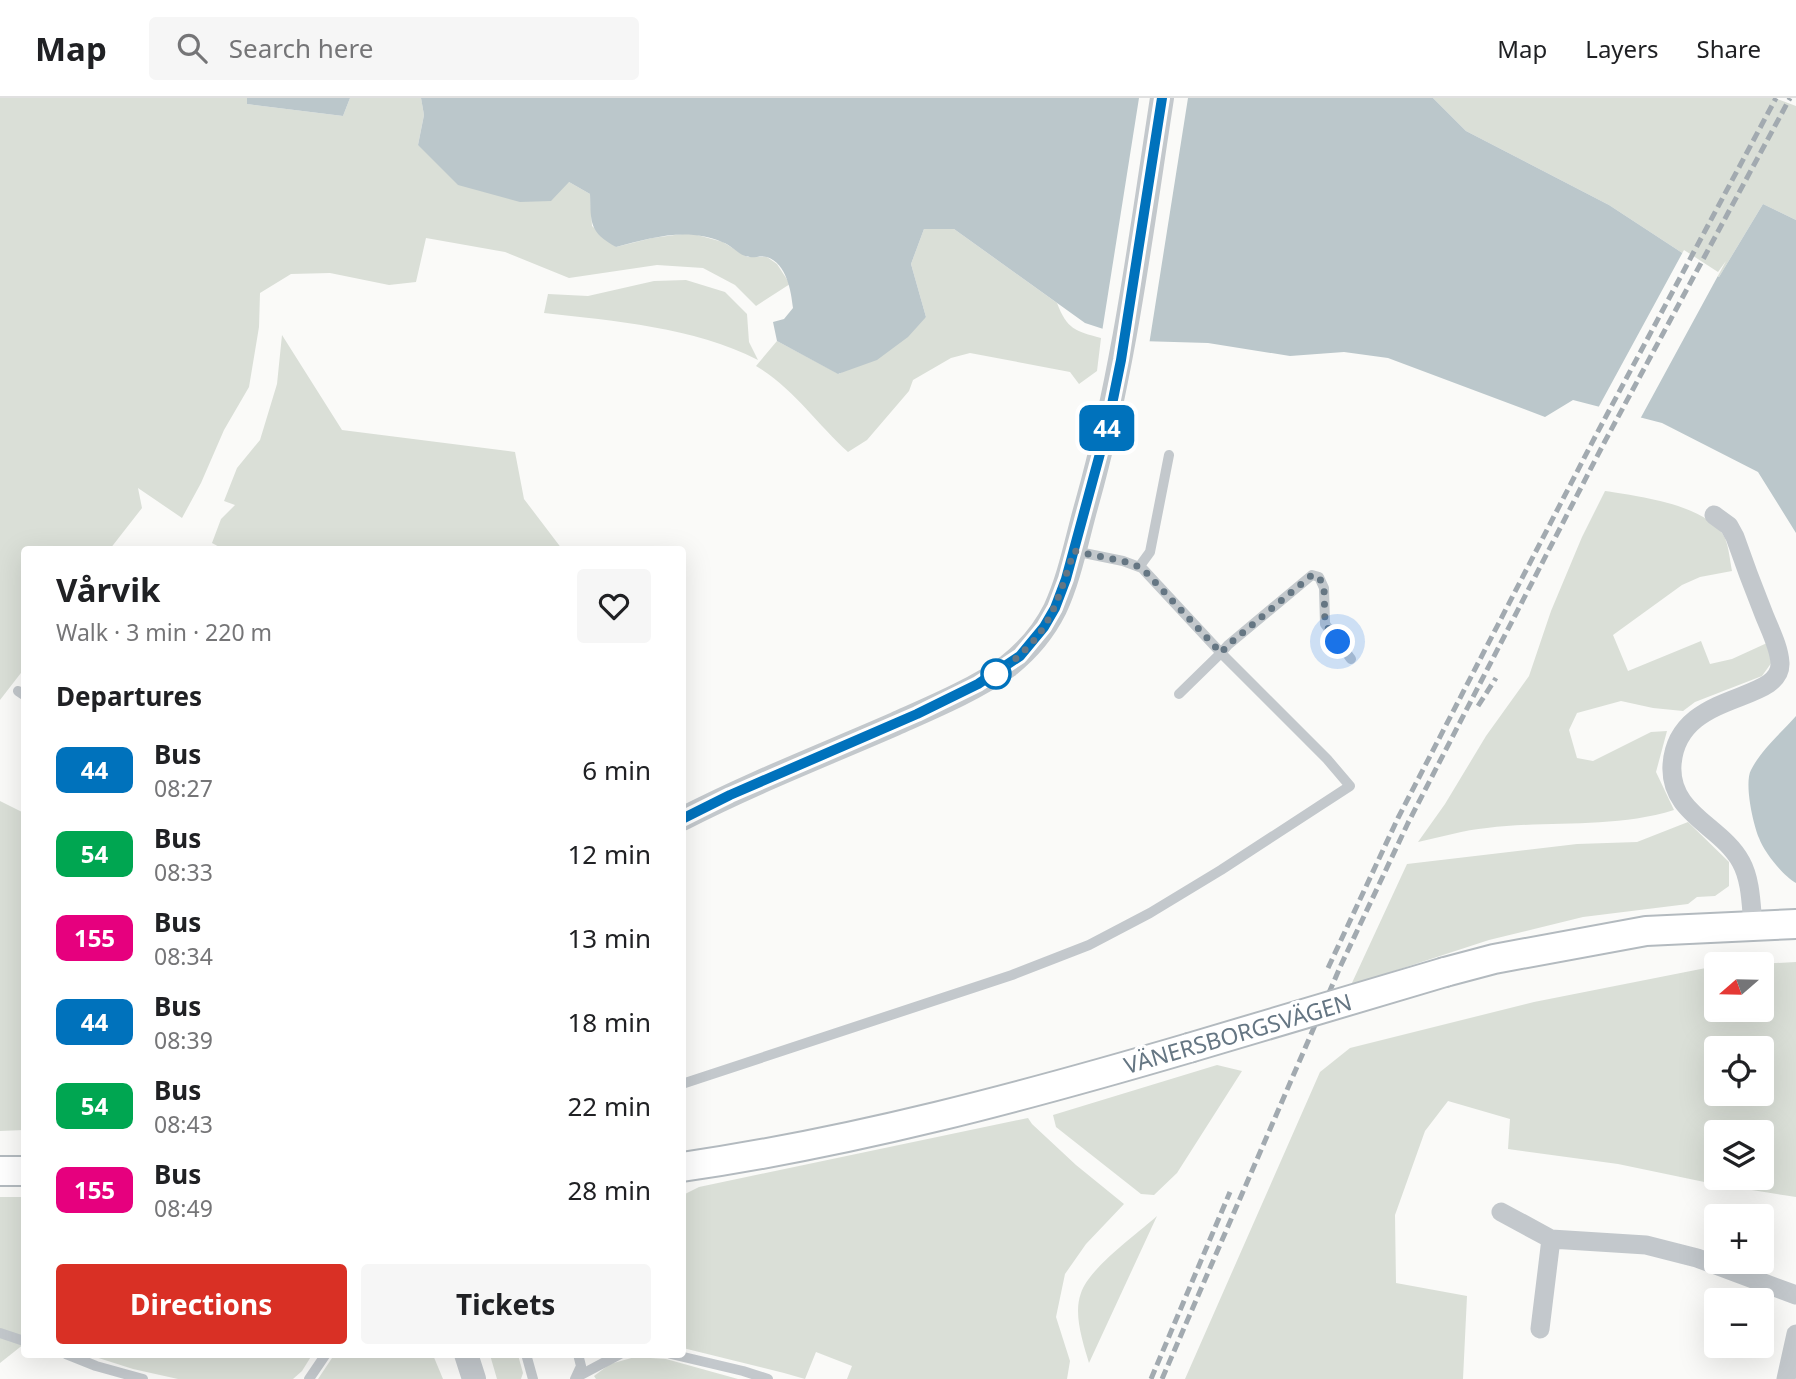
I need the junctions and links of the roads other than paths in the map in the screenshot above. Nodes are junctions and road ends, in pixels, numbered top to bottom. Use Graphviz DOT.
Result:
graph roads {
  1 [pos="1162,98"];
  2 [pos="1169,455"];
  3 [pos="1714,514"];
  4 [pos="1074,551"];
  5 [pos="1139,567"];
  6 [pos="1221,653"];
  7 [pos="1351,659"];
  8 [pos="1179,694"];
  9 [pos="686,817"];
  10 [pos="1796,924"];
  11 [pos="1753,925"];
  12 [pos="686,1083"];
  13 [pos="686,1166"];
  14 [pos="0,1171"];
  15 [pos="21,1171"];
  16 [pos="1501,1212"];
  17 [pos="1551,1240"];
  18 [pos="1796,1295"];
  19 [pos="1540,1329"];
  20 [pos="0,1334"];
  21 [pos="1796,1334"];
  22 [pos="21,1340"];
  23 [pos="76,1358"];
  24 [pos="323,1358"];
  25 [pos="467,1358"];
  26 [pos="527,1358"];
  27 [pos="579,1358"];
  28 [pos="613,1358"];
  29 [pos="686,1358"];
  30 [pos="1790,1371"];
  31 [pos="576,1378"];
  32 [pos="143,1379"];
  33 [pos="309,1379"];
  34 [pos="474,1379"];
  35 [pos="533,1379"];
  36 [pos="768,1379"];
  1 -- 4 [label="street"];
  2 -- 5 [label="lane"];
  3 -- 11 [label="street"];
  4 -- 5 [label="lane"];
  4 -- 9 [label="street"];
  5 -- 6 [label="lane"];
  6 -- 7 [label="lane"];
  6 -- 8 [label="lane"];
  6 -- 12 [label="lane"];
  10 -- 11 [label="main road, VÄNERSBORGSVÄGEN"];
  11 -- 13 [label="main road, VÄNERSBORGSVÄGEN, bridge"];
  14 -- 15 [label="main road"];
  16 -- 17 [label="street"];
  17 -- 18 [label="street"];
  17 -- 19 [label="street"];
  20 -- 22 [label="lane"];
  21 -- 30 [label="street"];
  23 -- 32 [label="lane"];
  24 -- 33 [label="lane"];
  25 -- 34 [label="street"];
  26 -- 35 [label="lane"];
  27 -- 31 [label="lane"];
  28 -- 31 [label="lane"];
  29 -- 36 [label="lane"];
}
